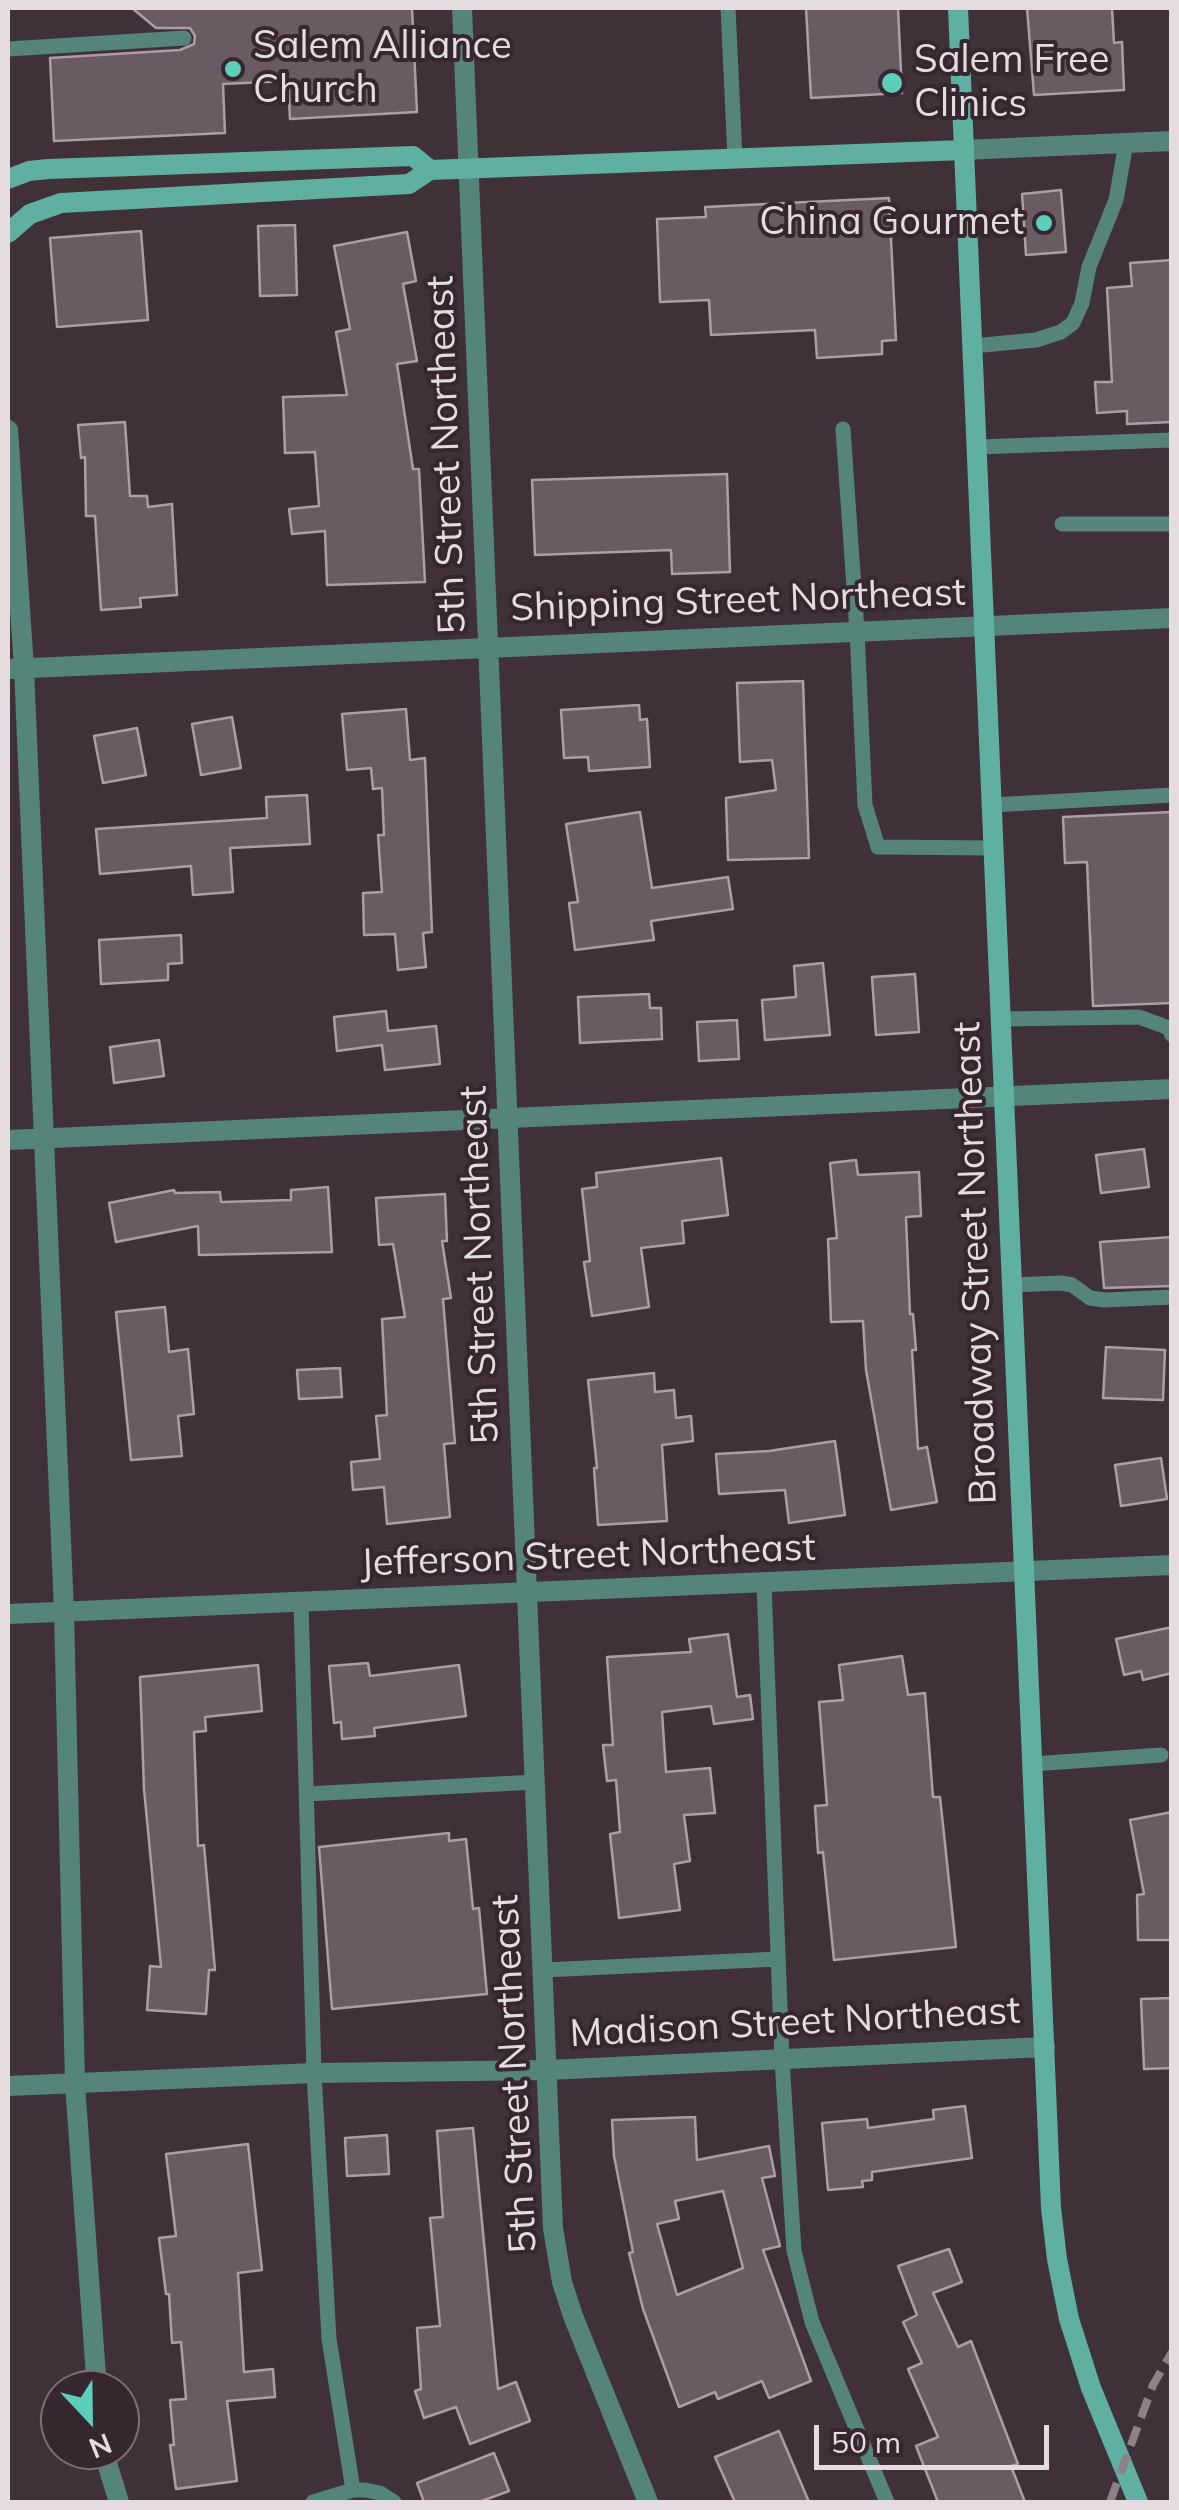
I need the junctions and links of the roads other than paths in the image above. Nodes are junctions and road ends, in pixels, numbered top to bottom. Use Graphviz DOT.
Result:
graph roads {
  1 [pos="462,8"];
  2 [pos="728,8"];
  3 [pos="958,8"];
  4 [pos="184,38"];
  5 [pos="8,50"];
  6 [pos="1172,141"];
  7 [pos="1126,143"];
  8 [pos="963,150"];
  9 [pos="735,158"];
  10 [pos="471,168"];
  11 [pos="430,170"];
  12 [pos="8,178"];
  13 [pos="8,234"];
  14 [pos="972,346"];
  15 [pos="843,428"];
  16 [pos="8,430"];
  17 [pos="1172,440"];
  18 [pos="976,446"];
  19 [pos="1062,524"];
  20 [pos="1172,524"];
  21 [pos="1172,618"];
  22 [pos="986,626"];
  23 [pos="857,631"];
  24 [pos="489,647"];
  25 [pos="16,668"];
  26 [pos="1172,795"];
  27 [pos="992,804"];
  28 [pos="994,848"];
  29 [pos="1001,1019"];
  30 [pos="1172,1035"];
  31 [pos="1172,1088"];
  32 [pos="1004,1096"];
  33 [pos="509,1118"];
  34 [pos="43,1138"];
  35 [pos="8,1140"];
  36 [pos="1012,1286"];
  37 [pos="1172,1297"];
  38 [pos="1172,1565"];
  39 [pos="1023,1574"];
  40 [pos="764,1584"];
  41 [pos="529,1592"];
  42 [pos="301,1602"];
  43 [pos="64,1612"];
  44 [pos="8,1614"];
  45 [pos="1161,1755"];
  46 [pos="1032,1764"];
  47 [pos="536,1782"];
  48 [pos="306,1794"];
  49 [pos="778,1960"];
  50 [pos="544,1970"];
  51 [pos="1045,2047"];
  52 [pos="782,2060"];
  53 [pos="548,2070"];
  54 [pos="314,2072"];
  55 [pos="76,2084"];
  56 [pos="8,2086"];
  57 [pos="96,2370"];
  58 [pos="110,2470"];
  59 [pos="353,2490"];
  60 [pos="119,2502"];
  61 [pos="313,2502"];
  62 [pos="394,2502"];
  63 [pos="648,2502"];
  64 [pos="887,2502"];
  65 [pos="1138,2502"];
  1 -- 10 [label="street, 5th Street Northeast"];
  2 -- 9 [label="lane"];
  3 -- 8 [label="main road, Broadway Street Northeast"];
  4 -- 5 [label="lane"];
  6 -- 7 [label="street"];
  7 -- 8 [label="street"];
  7 -- 14 [label="lane"];
  8 -- 9 [label="main road"];
  8 -- 14 [label="main road, Broadway Street Northeast"];
  9 -- 10 [label="main road"];
  10 -- 11 [label="main road"];
  10 -- 24 [label="street, 5th Street Northeast"];
  11 -- 12 [label="main road"];
  11 -- 13 [label="main road"];
  14 -- 18 [label="main road, Broadway Street Northeast"];
  15 -- 23 [label="lane"];
  16 -- 25 [label="street"];
  17 -- 18 [label="lane"];
  18 -- 22 [label="main road, Broadway Street Northeast"];
  19 -- 20 [label="lane"];
  21 -- 22 [label="street, Shipping Street Northeast"];
  22 -- 23 [label="street, Shipping Street Northeast"];
  22 -- 27 [label="main road, Broadway Street Northeast"];
  23 -- 24 [label="street, Shipping Street Northeast"];
  23 -- 28 [label="lane"];
  24 -- 25 [label="street, Shipping Street Northeast"];
  24 -- 33 [label="street, 5th Street Northeast"];
  25 -- 34 [label="street"];
  26 -- 27 [label="lane"];
  27 -- 28 [label="main road, Broadway Street Northeast"];
  28 -- 29 [label="main road, Broadway Street Northeast"];
  29 -- 30 [label="lane"];
  29 -- 32 [label="main road, Broadway Street Northeast"];
  31 -- 32 [label="street"];
  32 -- 33 [label="street"];
  32 -- 36 [label="main road, Broadway Street Northeast"];
  33 -- 34 [label="street"];
  33 -- 41 [label="street, 5th Street Northeast"];
  34 -- 35 [label="street"];
  34 -- 43 [label="street"];
  36 -- 37 [label="lane"];
  36 -- 39 [label="main road, Broadway Street Northeast"];
  38 -- 39 [label="street, Jefferson Street Northeast"];
  39 -- 40 [label="street, Jefferson Street Northeast"];
  39 -- 46 [label="main road, Broadway Street Northeast"];
  40 -- 41 [label="street, Jefferson Street Northeast"];
  40 -- 49 [label="lane"];
  41 -- 42 [label="street, Jefferson Street Northeast"];
  41 -- 47 [label="street, 5th Street Northeast"];
  42 -- 43 [label="street, Jefferson Street Northeast"];
  42 -- 48 [label="lane"];
  43 -- 44 [label="street, Jefferson Street Northeast"];
  43 -- 55 [label="street"];
  45 -- 46 [label="lane"];
  46 -- 51 [label="main road, Broadway Street Northeast"];
  47 -- 48 [label="lane"];
  47 -- 50 [label="street, 5th Street Northeast"];
  48 -- 54 [label="lane"];
  49 -- 50 [label="lane"];
  49 -- 52 [label="lane"];
  50 -- 53 [label="street, 5th Street Northeast"];
  51 -- 52 [label="street, Madison Street Northeast"];
  51 -- 65 [label="main road, Broadway Street Northeast"];
  52 -- 53 [label="street, Madison Street Northeast"];
  52 -- 64 [label="lane"];
  53 -- 54 [label="street, Madison Street Northeast"];
  53 -- 63 [label="street, 5th Street Northeast"];
  54 -- 55 [label="street, Madison Street Northeast"];
  54 -- 59 [label="lane"];
  55 -- 56 [label="street, Madison Street Northeast"];
  55 -- 57 [label="street"];
  58 -- 60 [label="street"];
  59 -- 61 [label="lane"];
  59 -- 62 [label="lane"];
}
